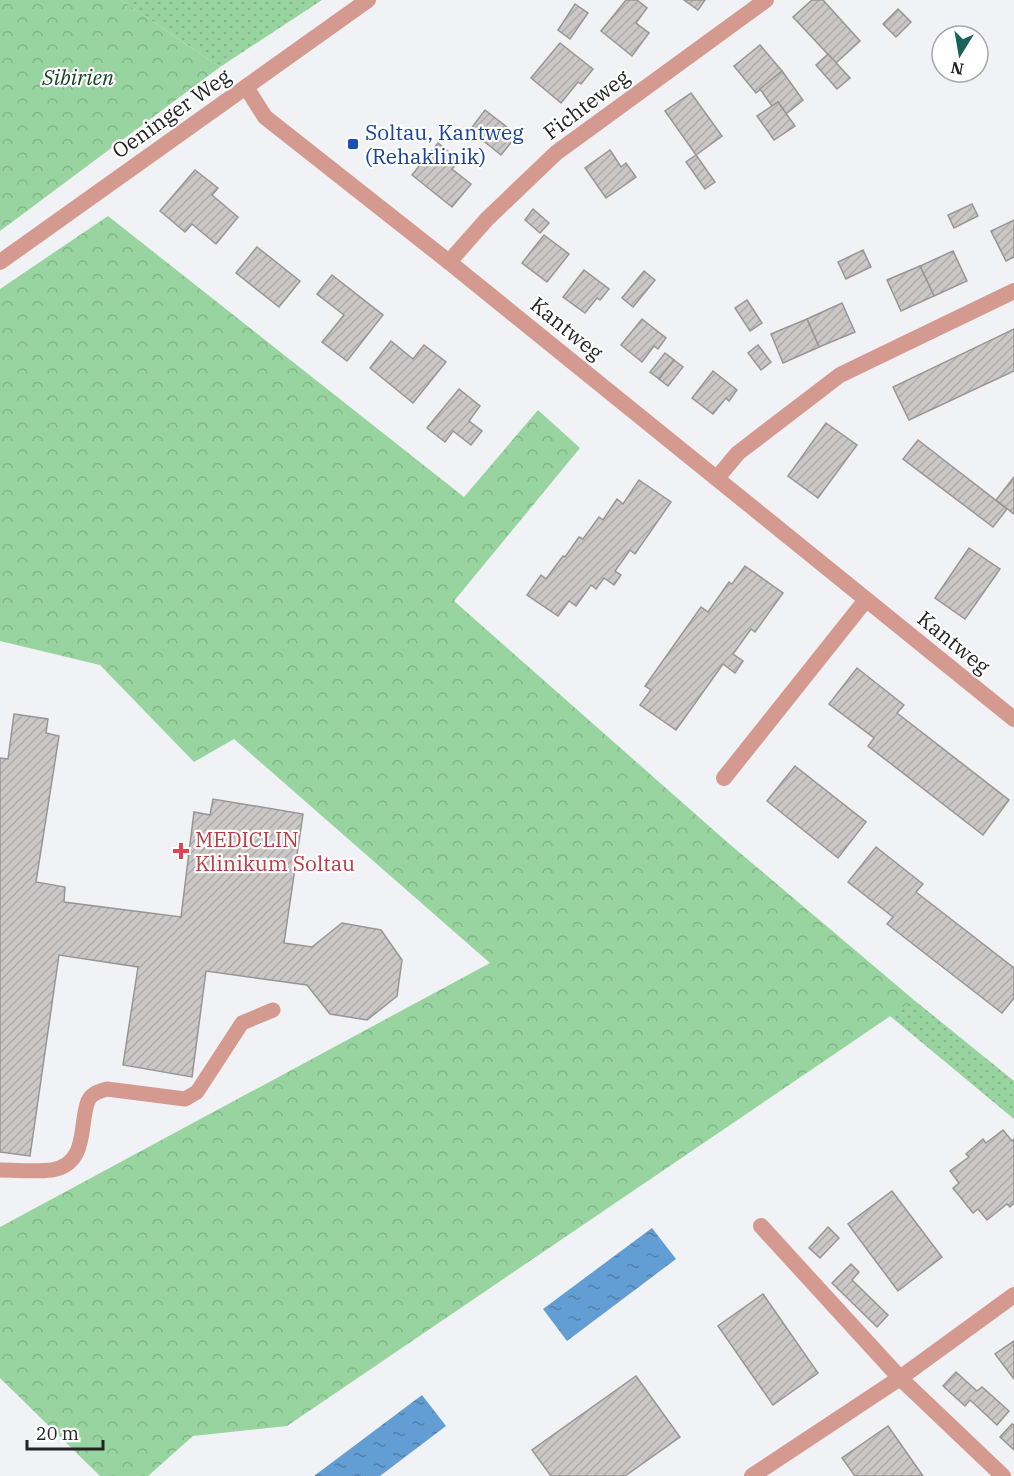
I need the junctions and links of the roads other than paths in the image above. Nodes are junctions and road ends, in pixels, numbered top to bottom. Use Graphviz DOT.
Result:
graph roads {
  1 [pos="368,0"];
  2 [pos="766,0"];
  3 [pos="246,87"];
  4 [pos="0,262"];
  5 [pos="449,262"];
  6 [pos="1014,291"];
  7 [pos="717,478"];
  8 [pos="866,601"];
  9 [pos="1014,719"];
  10 [pos="724,778"];
  11 [pos="273,1010"];
  12 [pos="0,1170"];
  13 [pos="761,1226"];
  14 [pos="1014,1294"];
  15 [pos="900,1378"];
  16 [pos="752,1476"];
  17 [pos="1003,1476"];
  1 -- 3 [label="street, Oeninger Weg"];
  2 -- 5 [label="street, Fichteweg"];
  3 -- 4 [label="street, Oeninger Weg"];
  3 -- 5 [label="street, Kantweg"];
  5 -- 7 [label="street, Kantweg"];
  6 -- 7 [label="street"];
  7 -- 8 [label="street, Kantweg"];
  8 -- 9 [label="street, Kantweg"];
  8 -- 10 [label="street"];
  11 -- 12 [label="lane"];
  13 -- 15 [label="street"];
  14 -- 15 [label="street"];
  15 -- 16 [label="street"];
  15 -- 17 [label="street"];
}
